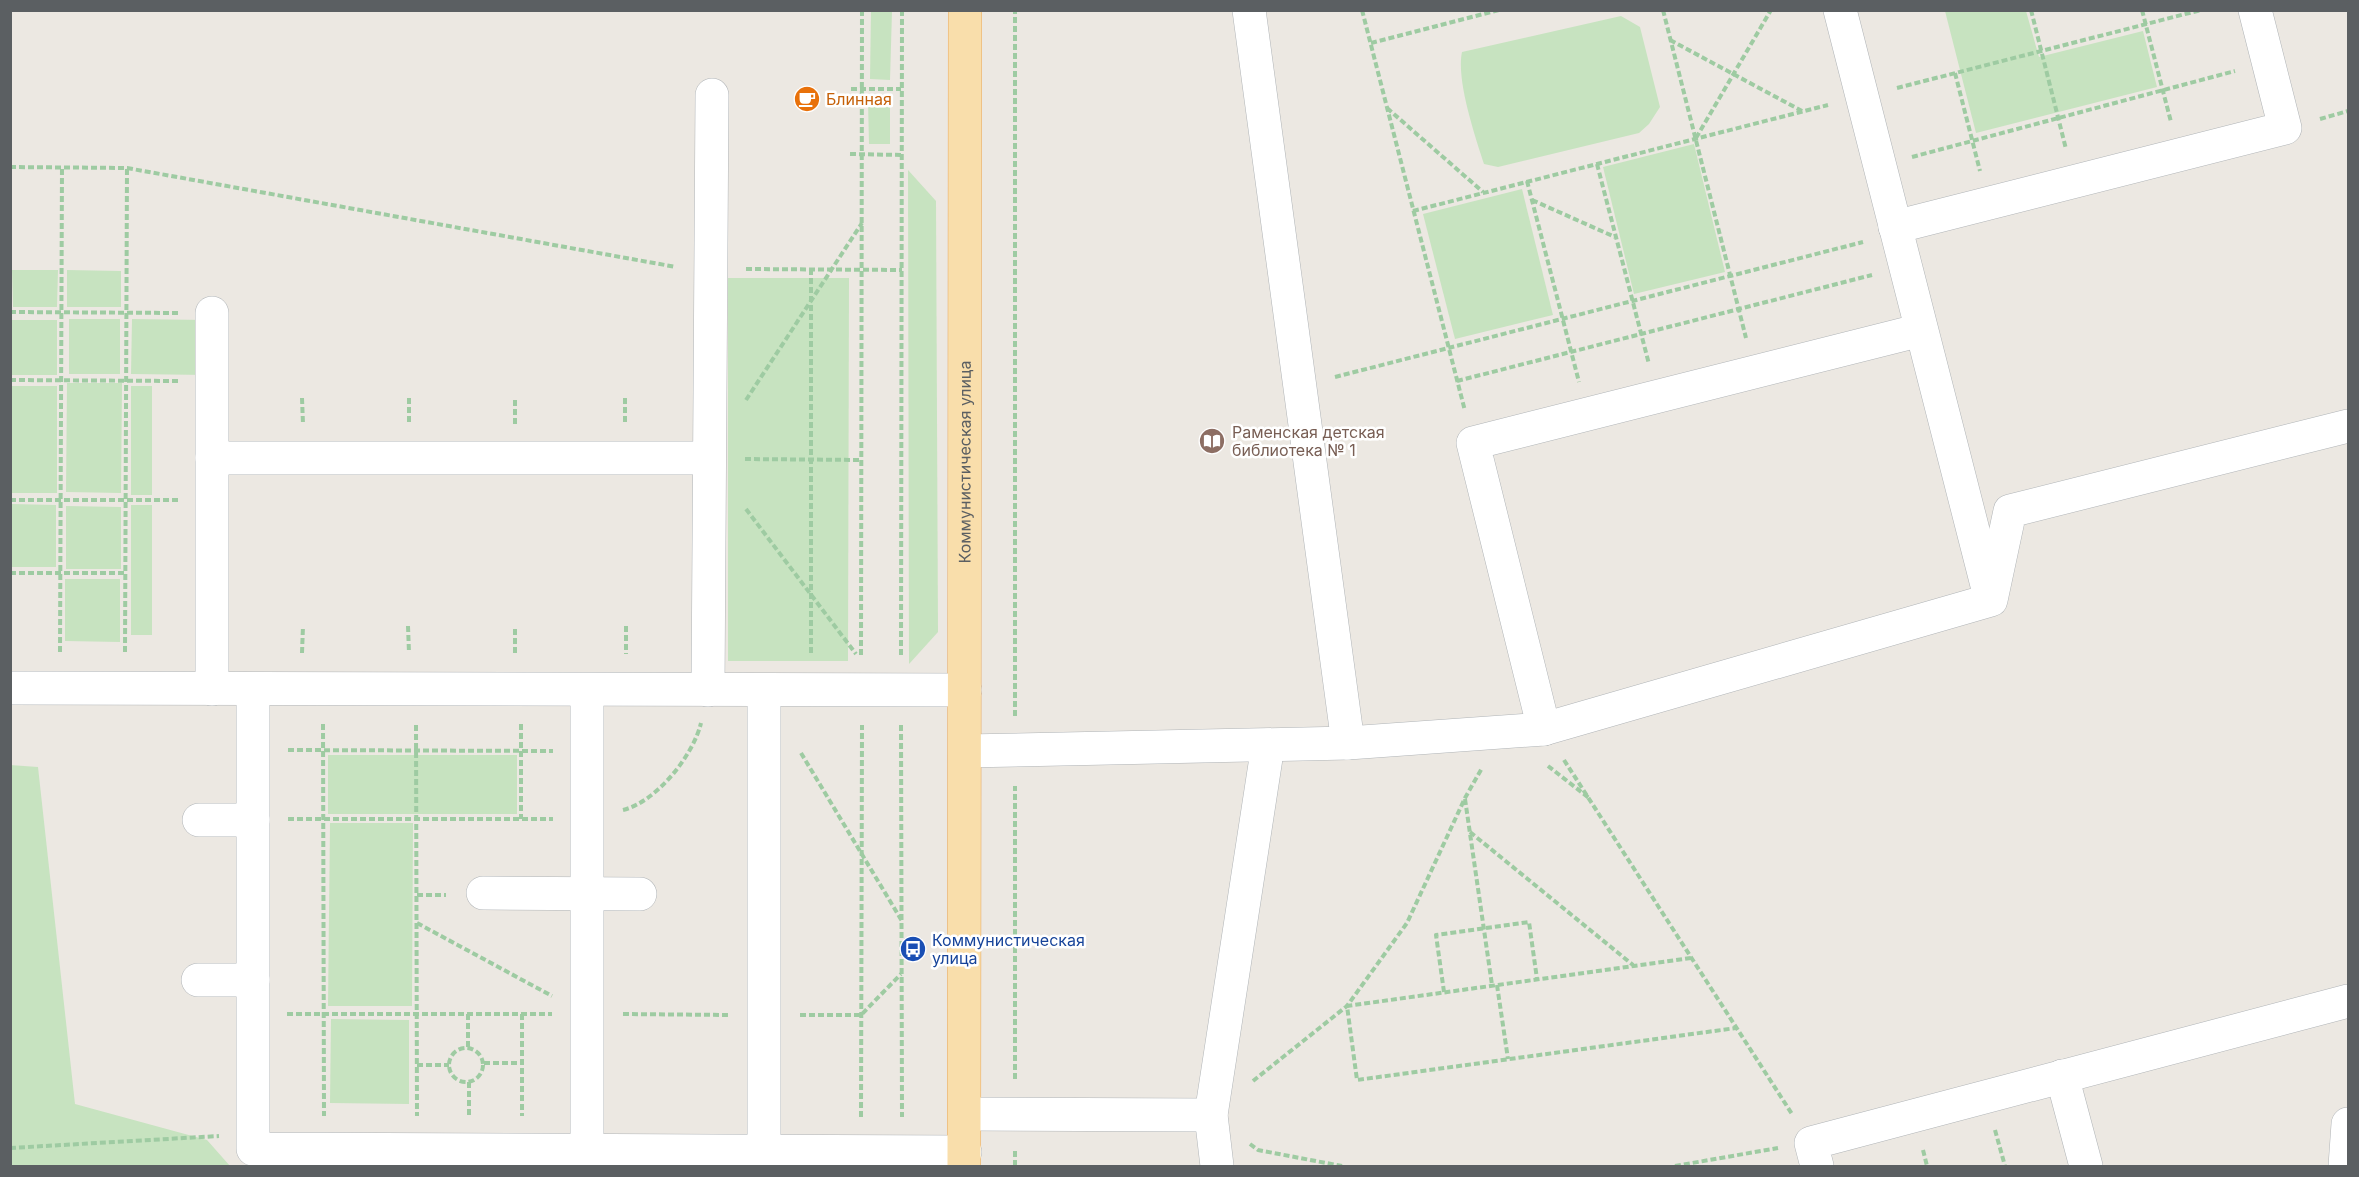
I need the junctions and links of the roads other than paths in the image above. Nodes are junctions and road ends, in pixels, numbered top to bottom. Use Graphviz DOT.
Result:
graph roads {
  1 [pos="965,10"];
  2 [pos="1249,10"];
  3 [pos="1840,10"];
  4 [pos="2255,10"];
  5 [pos="712,95"];
  6 [pos="1896,230"];
  7 [pos="212,313"];
  8 [pos="1921,330"];
  9 [pos="2349,426"];
  10 [pos="212,458"];
  11 [pos="708,458"];
  12 [pos="1991,600"];
  13 [pos="10,688"];
  14 [pos="212,689"];
  15 [pos="253,689"];
  16 [pos="587,690"];
  17 [pos="708,690"];
  18 [pos="764,690"];
  19 [pos="965,690"];
  20 [pos="1544,729"];
  21 [pos="1348,743"];
  22 [pos="1268,745"];
  23 [pos="965,752"];
  24 [pos="199,820"];
  25 [pos="253,820"];
  26 [pos="483,893"];
  27 [pos="587,893"];
  28 [pos="640,894"];
  29 [pos="198,980"];
  30 [pos="253,980"];
  31 [pos="2349,1001"];
  32 [pos="2062,1076"];
  33 [pos="965,1114"];
  34 [pos="1211,1115"];
  35 [pos="2349,1124"];
  36 [pos="587,1151"];
  37 [pos="764,1151"];
  38 [pos="1814,1155"];
  39 [pos="485,1158"];
  40 [pos="645,1159"];
  41 [pos="965,1159"];
  42 [pos="1216,1167"];
  43 [pos="2086,1167"];
  44 [pos="2345,1167"];
  1 -- 19 [label="main road, Коммунистическая улица"];
  2 -- 21 [label="lane"];
  3 -- 6 [label="lane"];
  4 -- 6 [label="lane"];
  5 -- 11 [label="lane"];
  6 -- 8 [label="lane"];
  7 -- 10 [label="lane"];
  8 -- 12 [label="lane"];
  8 -- 20 [label="lane"];
  9 -- 12 [label="lane"];
  10 -- 11 [label="lane"];
  10 -- 14 [label="lane"];
  11 -- 17 [label="lane"];
  12 -- 20 [label="lane"];
  13 -- 14 [label="lane"];
  14 -- 15 [label="lane"];
  15 -- 16 [label="lane"];
  15 -- 25 [label="lane"];
  16 -- 17 [label="lane"];
  16 -- 27 [label="lane"];
  17 -- 18 [label="lane"];
  18 -- 19 [label="lane"];
  18 -- 37 [label="lane"];
  19 -- 23 [label="main road, Коммунистическая улица"];
  20 -- 21 [label="lane"];
  21 -- 22 [label="lane"];
  22 -- 23 [label="lane"];
  22 -- 34 [label="lane"];
  23 -- 33 [label="main road, Коммунистическая улица"];
  24 -- 25 [label="lane"];
  25 -- 30 [label="lane"];
  26 -- 27 [label="lane"];
  27 -- 28 [label="lane"];
  27 -- 36 [label="lane"];
  29 -- 30 [label="lane"];
  30 -- 39 [label="lane"];
  31 -- 32 [label="lane"];
  32 -- 38 [label="lane"];
  32 -- 43 [label="lane"];
  33 -- 34 [label="lane"];
  33 -- 41 [label="main road, Коммунистическая улица"];
  34 -- 42 [label="lane"];
  35 -- 44 [label="lane"];
  36 -- 39 [label="lane"];
  36 -- 40 [label="lane"];
  37 -- 40 [label="lane"];
  37 -- 41 [label="lane"];
}
